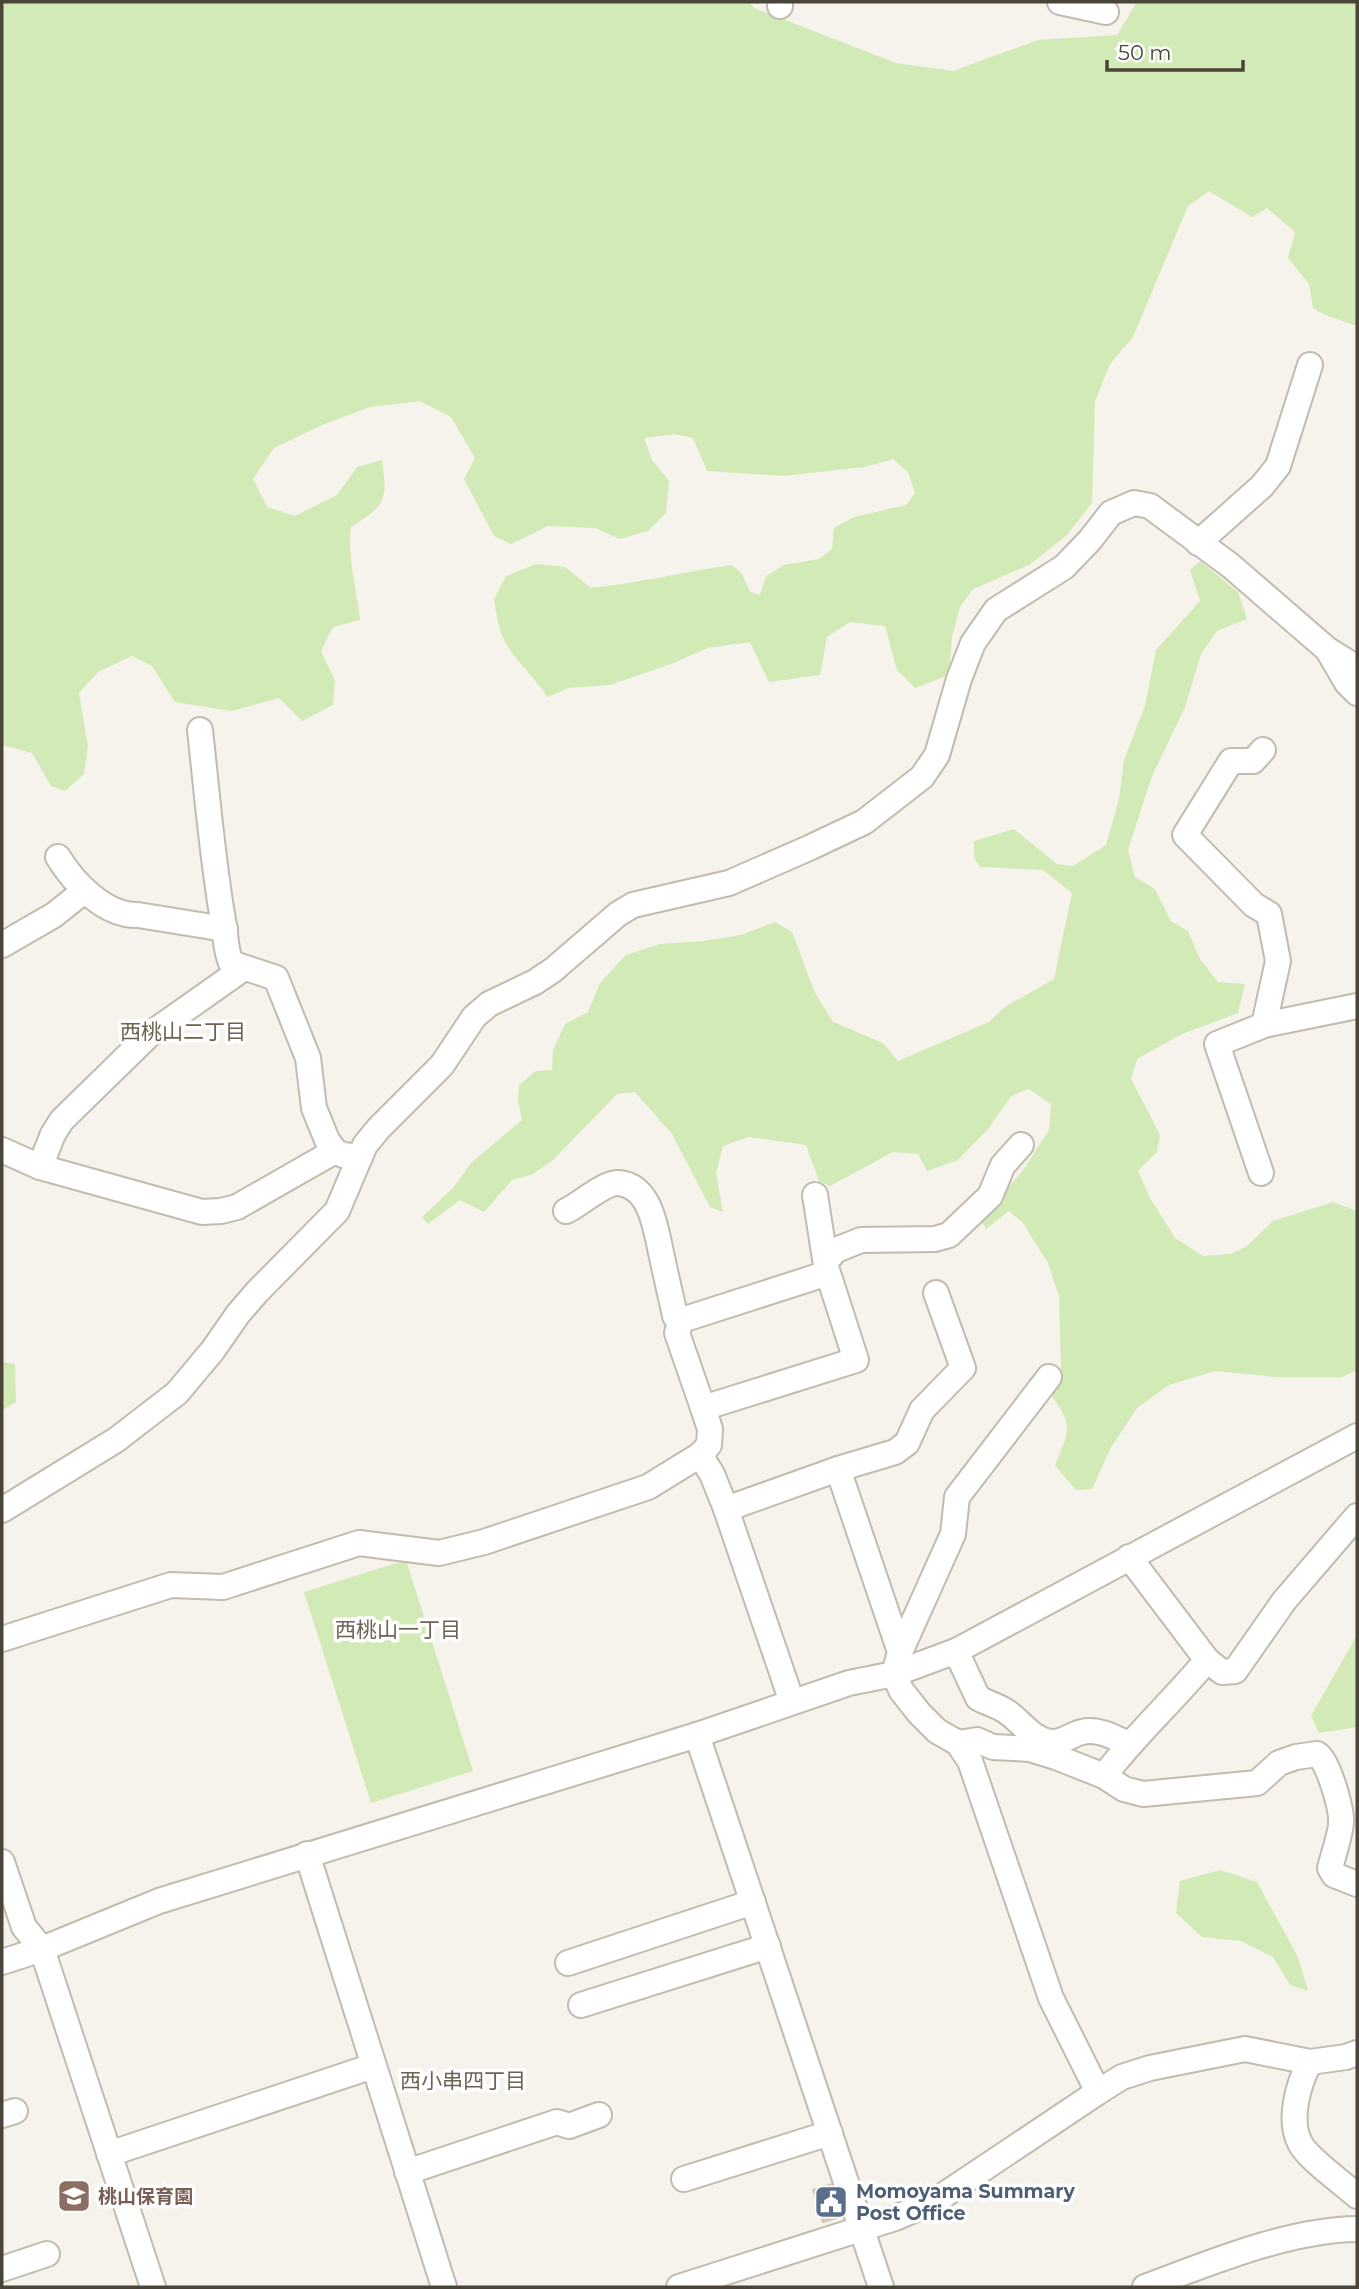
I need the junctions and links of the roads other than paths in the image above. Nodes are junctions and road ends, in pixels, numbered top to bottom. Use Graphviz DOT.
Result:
graph roads {
  1 [pos="1060,2"];
  2 [pos="1106,12"];
  3 [pos="1310,365"];
  4 [pos="1198,543"];
  5 [pos="1328,650"];
  6 [pos="1357,668"];
  7 [pos="1357,693"];
  8 [pos="200,730"];
  9 [pos="1264,750"];
  10 [pos="58,857"];
  11 [pos="84,891"];
  12 [pos="225,940"];
  13 [pos="2,945"];
  14 [pos="244,968"];
  15 [pos="1357,1006"];
  16 [pos="189,1008"];
  17 [pos="1264,1025"];
  18 [pos="1021,1145"];
  19 [pos="2,1150"];
  20 [pos="335,1151"];
  21 [pos="360,1157"];
  22 [pos="40,1167"];
  23 [pos="1261,1173"];
  24 [pos="815,1195"];
  25 [pos="566,1211"];
  26 [pos="827,1267"];
  27 [pos="936,1293"];
  28 [pos="680,1324"];
  29 [pos="1048,1377"];
  30 [pos="704,1408"];
  31 [pos="1357,1436"];
  32 [pos="700,1455"];
  33 [pos="838,1469"];
  34 [pos="726,1509"];
  35 [pos="2,1510"];
  36 [pos="1357,1516"];
  37 [pos="1129,1557"];
  38 [pos="2,1639"];
  39 [pos="956,1651"];
  40 [pos="1207,1660"];
  41 [pos="897,1663"];
  42 [pos="792,1702"];
  43 [pos="697,1735"];
  44 [pos="958,1743"];
  45 [pos="1128,1744"];
  46 [pos="1104,1776"];
  47 [pos="1346,1839"];
  48 [pos="307,1854"];
  49 [pos="2,1862"];
  50 [pos="1357,1884"];
  51 [pos="753,1902"];
  52 [pos="768,1946"];
  53 [pos="42,1949"];
  54 [pos="2,1962"];
  55 [pos="568,1963"];
  56 [pos="581,2005"];
  57 [pos="1357,2053"];
  58 [pos="1310,2062"];
  59 [pos="373,2066"];
  60 [pos="1098,2092"];
  61 [pos="599,2115"];
  62 [pos="830,2133"];
  63 [pos="109,2154"];
  64 [pos="407,2172"];
  65 [pos="684,2179"];
  66 [pos="1357,2196"];
  67 [pos="862,2228"];
  68 [pos="1357,2229"];
  69 [pos="47,2254"];
  70 [pos="2,2269"];
  71 [pos="153,2287"];
  72 [pos="444,2287"];
  73 [pos="679,2287"];
  74 [pos="881,2287"];
  75 [pos="1145,2287"];
  1 -- 2 [label="street"];
  3 -- 4 [label="street"];
  4 -- 5 [label="street"];
  4 -- 21 [label="street"];
  5 -- 6 [label="street"];
  5 -- 7 [label="street"];
  8 -- 12 [label="street"];
  9 -- 17 [label="street"];
  10 -- 11 [label="street"];
  11 -- 12 [label="street"];
  11 -- 13 [label="street"];
  12 -- 14 [label="street"];
  12 -- 16 [label="street"];
  14 -- 16 [label="street"];
  14 -- 20 [label="street"];
  15 -- 17 [label="street"];
  16 -- 22 [label="street"];
  17 -- 23 [label="street"];
  18 -- 26 [label="street"];
  19 -- 22 [label="street"];
  20 -- 21 [label="street"];
  20 -- 22 [label="street"];
  21 -- 35 [label="street"];
  24 -- 26 [label="street"];
  25 -- 28 [label="street"];
  26 -- 28 [label="street"];
  26 -- 30 [label="street"];
  27 -- 33 [label="street"];
  28 -- 30 [label="street"];
  29 -- 41 [label="street"];
  30 -- 32 [label="street"];
  31 -- 37 [label="street"];
  32 -- 34 [label="street"];
  32 -- 38 [label="street"];
  33 -- 34 [label="street"];
  33 -- 41 [label="street"];
  34 -- 42 [label="street"];
  36 -- 40 [label="street"];
  37 -- 39 [label="street"];
  37 -- 40 [label="street"];
  39 -- 41 [label="street"];
  39 -- 45 [label="street"];
  40 -- 45 [label="street"];
  41 -- 42 [label="street"];
  41 -- 44 [label="street"];
  42 -- 43 [label="street"];
  43 -- 48 [label="street"];
  43 -- 51 [label="street"];
  44 -- 46 [label="street"];
  44 -- 60 [label="street"];
  45 -- 46 [label="street"];
  46 -- 47 [label="street"];
  47 -- 50 [label="street"];
  48 -- 53 [label="street"];
  48 -- 59 [label="street"];
  49 -- 53 [label="street"];
  51 -- 52 [label="street"];
  51 -- 55 [label="street"];
  52 -- 56 [label="street"];
  52 -- 62 [label="street"];
  53 -- 54 [label="street"];
  53 -- 63 [label="street"];
  57 -- 58 [label="street"];
  58 -- 60 [label="street"];
  58 -- 66 [label="street"];
  59 -- 63 [label="street"];
  59 -- 64 [label="street"];
  60 -- 67 [label="street"];
  61 -- 64 [label="street"];
  62 -- 65 [label="street"];
  62 -- 67 [label="street"];
  63 -- 71 [label="street"];
  64 -- 72 [label="street"];
  67 -- 73 [label="street"];
  67 -- 74 [label="street"];
  68 -- 75 [label="street"];
  69 -- 70 [label="street"];
}
